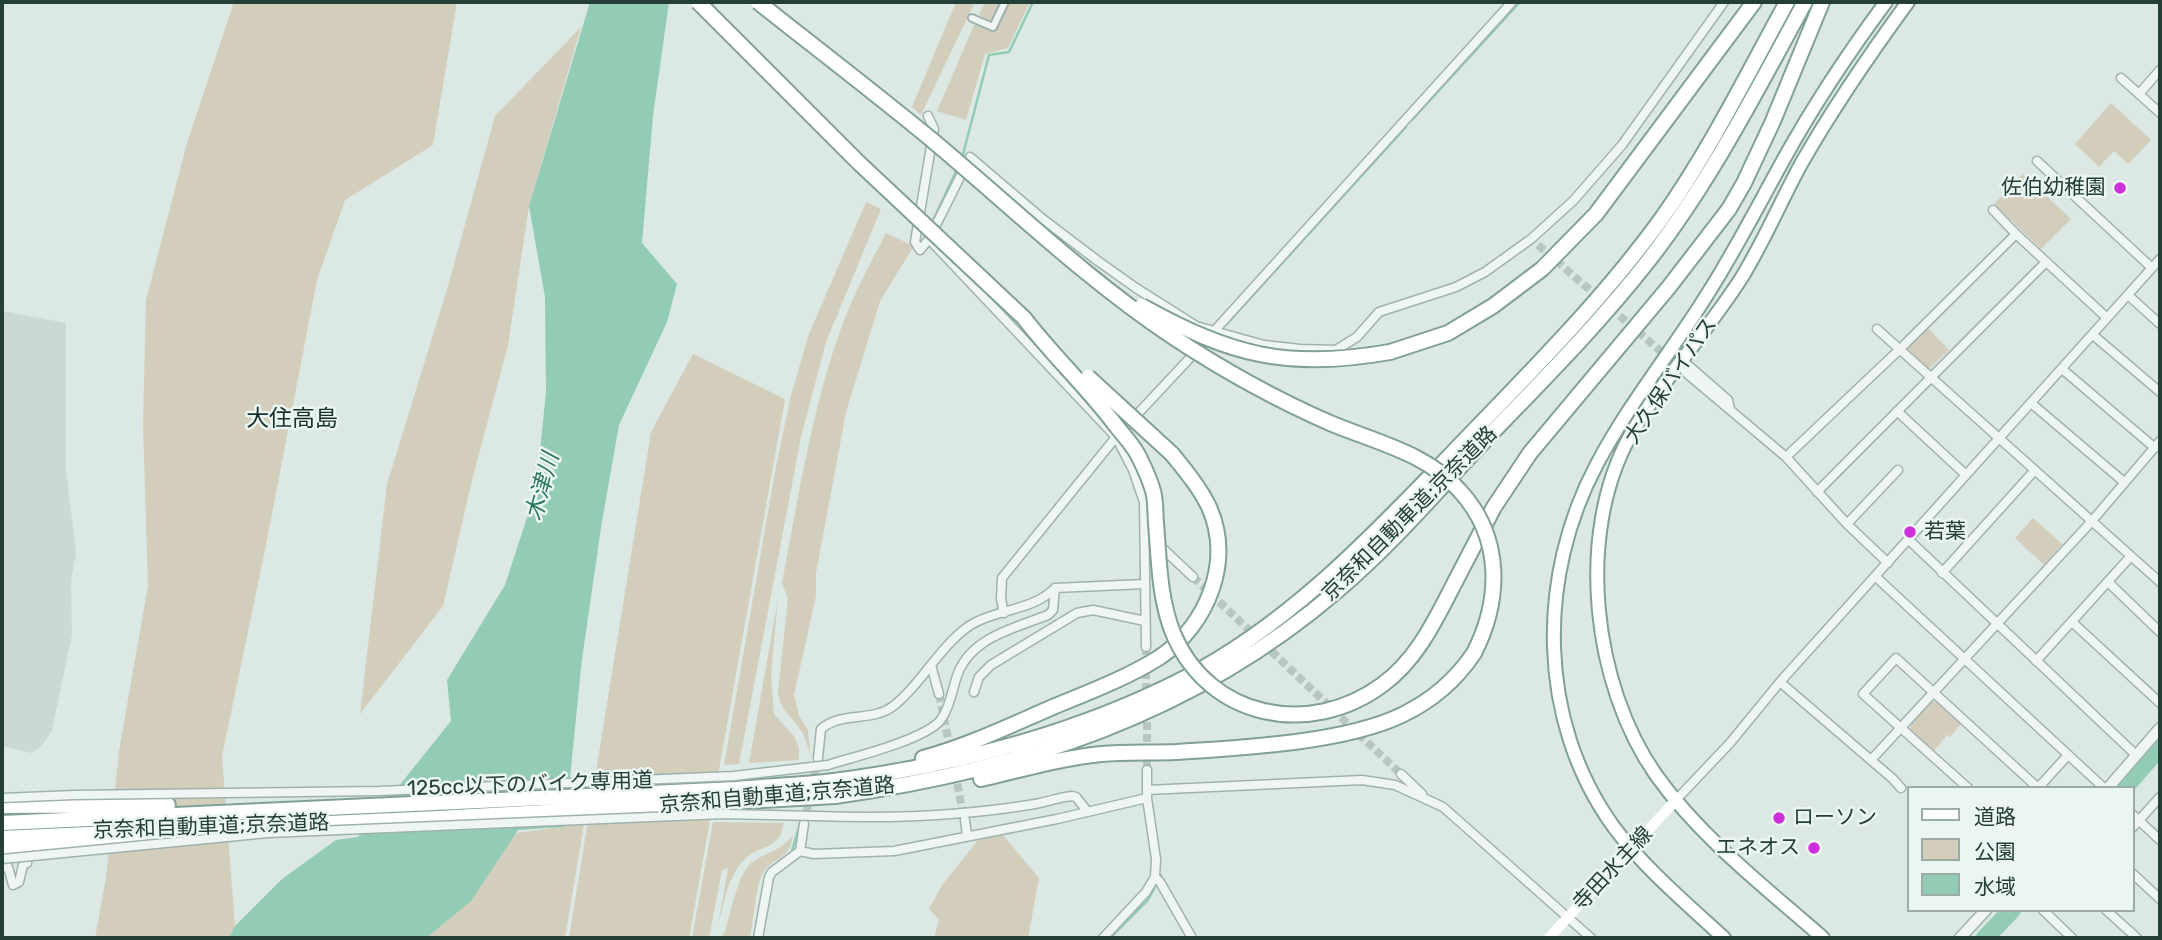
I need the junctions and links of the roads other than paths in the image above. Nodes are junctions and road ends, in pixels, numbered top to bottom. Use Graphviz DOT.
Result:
graph roads {
  1 [pos="698,2"];
  2 [pos="758,2"];
  3 [pos="1006,2"];
  4 [pos="1512,2"];
  5 [pos="1724,2"];
  6 [pos="1754,2"];
  7 [pos="1787,2"];
  8 [pos="1805,2"];
  9 [pos="1822,2"];
  10 [pos="1886,2"];
  11 [pos="1908,2"];
  12 [pos="972,18"];
  13 [pos="2160,70"];
  14 [pos="2121,78"];
  15 [pos="2139,94"];
  16 [pos="2160,113"];
  17 [pos="928,116"];
  18 [pos="2037,161"];
  19 [pos="982,185"];
  20 [pos="1993,210"];
  21 [pos="2016,234"];
  22 [pos="929,239"];
  23 [pos="2160,259"];
  24 [pos="2045,263"];
  25 [pos="2152,268"];
  26 [pos="2128,295"];
  27 [pos="1024,318"];
  28 [pos="2107,318"];
  29 [pos="2160,324"];
  30 [pos="1877,328"];
  31 [pos="1214,331"];
  32 [pos="2093,335"];
  33 [pos="1900,349"];
  34 [pos="1683,366"];
  35 [pos="2062,369"];
  36 [pos="1931,377"];
  37 [pos="2160,392"];
  38 [pos="2031,403"];
  39 [pos="1730,409"];
  40 [pos="1897,411"];
  41 [pos="1116,437"];
  42 [pos="2000,438"];
  43 [pos="2157,444"];
  44 [pos="1786,457"];
  45 [pos="1898,470"];
  46 [pos="2035,470"];
  47 [pos="1966,475"];
  48 [pos="2124,482"];
  49 [pos="1817,492"];
  50 [pos="2092,521"];
  51 [pos="1847,524"];
  52 [pos="1144,531"];
  53 [pos="1909,540"];
  54 [pos="2132,556"];
  55 [pos="1888,563"];
  56 [pos="1942,573"];
  57 [pos="1193,577"];
  58 [pos="1876,577"];
  59 [pos="2108,582"];
  60 [pos="2160,582"];
  61 [pos="1145,584"];
  62 [pos="1055,588"];
  63 [pos="1004,613"];
  64 [pos="1145,621"];
  65 [pos="2072,622"];
  66 [pos="1997,624"];
  67 [pos="2160,632"];
  68 [pos="1146,647"];
  69 [pos="1965,659"];
  70 [pos="2036,661"];
  71 [pos="931,665"];
  72 [pos="1780,682"];
  73 [pos="974,692"];
  74 [pos="1934,692"];
  75 [pos="939,694"];
  76 [pos="2160,703"];
  77 [pos="1901,728"];
  78 [pos="2160,728"];
  79 [pos="2068,755"];
  80 [pos="2136,755"];
  81 [pos="818,758"];
  82 [pos="1871,760"];
  83 [pos="1147,770"];
  84 [pos="1401,774"];
  85 [pos="831,782"];
  86 [pos="1966,786"];
  87 [pos="2036,786"];
  88 [pos="2040,786"];
  89 [pos="2104,786"];
  90 [pos="2108,786"];
  91 [pos="897,787"];
  92 [pos="1901,788"];
  93 [pos="1147,794"];
  94 [pos="736,796"];
  95 [pos="2160,797"];
  96 [pos="2,798"];
  97 [pos="1428,799"];
  98 [pos="1676,800"];
  99 [pos="2,806"];
  100 [pos="325,808"];
  101 [pos="1087,811"];
  102 [pos="2136,817"];
  103 [pos="965,820"];
  104 [pos="2,823"];
  105 [pos="804,824"];
  106 [pos="240,827"];
  107 [pos="967,835"];
  108 [pos="2,838"];
  109 [pos="2160,840"];
  110 [pos="1631,849"];
  111 [pos="2,851"];
  112 [pos="800,851"];
  113 [pos="2,859"];
  114 [pos="27,863"];
  115 [pos="2,867"];
  116 [pos="2134,875"];
  117 [pos="1155,877"];
  118 [pos="2160,899"];
  119 [pos="1984,912"];
  120 [pos="2045,912"];
  121 [pos="2055,912"];
  122 [pos="2108,912"];
  123 [pos="1569,917"];
  124 [pos="2050,918"];
  125 [pos="758,938"];
  126 [pos="1103,938"];
  127 [pos="1192,938"];
  128 [pos="1549,938"];
  129 [pos="1591,938"];
  130 [pos="1724,938"];
  131 [pos="1823,938"];
  132 [pos="1960,938"];
  133 [pos="2072,938"];
  134 [pos="2137,938"];
  1 -- 27 [label="highway, bridge"];
  2 -- 19 [label="highway, bridge"];
  3 -- 12 [label="street"];
  4 -- 31 [label="street"];
  5 -- 31 [label="street"];
  6 -- 19 [label="highway, bridge"];
  7 -- 85 [label="highway, 京奈和自動車道;京奈道路"];
  8 -- 91 [label="highway, 京奈和自動車道;京奈道路"];
  9 -- 27 [label="highway, bridge"];
  10 -- 110 [label="highway, 大久保バイパス"];
  11 -- 34 [label="highway, 大久保バイパス"];
  13 -- 15 [label="street"];
  14 -- 15 [label="street"];
  15 -- 16 [label="street"];
  17 -- 22 [label="street"];
  18 -- 25 [label="street"];
  19 -- 91 [label="highway, bridge"];
  20 -- 21 [label="street"];
  21 -- 24 [label="street"];
  21 -- 33 [label="street"];
  22 -- 31 [label="street"];
  22 -- 41 [label="street"];
  23 -- 25 [label="street"];
  24 -- 28 [label="street"];
  24 -- 36 [label="street"];
  25 -- 26 [label="street"];
  26 -- 28 [label="street"];
  26 -- 29 [label="street"];
  27 -- 85 [label="highway, bridge"];
  28 -- 32 [label="street"];
  30 -- 33 [label="street"];
  31 -- 41 [label="street"];
  32 -- 35 [label="street"];
  32 -- 37 [label="street"];
  33 -- 36 [label="street"];
  33 -- 44 [label="street"];
  34 -- 39 [label="street"];
  34 -- 39 [label="street"];
  34 -- 98 [label="highway, 大久保バイパス"];
  35 -- 38 [label="street"];
  35 -- 43 [label="street"];
  36 -- 40 [label="street"];
  36 -- 42 [label="street"];
  38 -- 42 [label="street"];
  38 -- 48 [label="street"];
  39 -- 44 [label="street"];
  40 -- 47 [label="street"];
  40 -- 49 [label="street"];
  41 -- 52 [label="street"];
  41 -- 63 [label="street"];
  42 -- 46 [label="street"];
  42 -- 47 [label="street"];
  43 -- 48 [label="street"];
  44 -- 49 [label="street"];
  45 -- 51 [label="street"];
  46 -- 50 [label="street"];
  46 -- 56 [label="street"];
  47 -- 53 [label="street"];
  48 -- 50 [label="street"];
  49 -- 51 [label="street"];
  50 -- 54 [label="street"];
  50 -- 66 [label="street"];
  51 -- 55 [label="street"];
  52 -- 57 [label="street"];
  52 -- 61 [label="street"];
  53 -- 55 [label="street"];
  53 -- 56 [label="street"];
  54 -- 59 [label="street"];
  54 -- 60 [label="street"];
  55 -- 58 [label="street"];
  56 -- 66 [label="street"];
  58 -- 69 [label="street"];
  58 -- 72 [label="street"];
  59 -- 65 [label="street"];
  59 -- 67 [label="street"];
  61 -- 62 [label="street"];
  61 -- 64 [label="street"];
  62 -- 63 [label="street"];
  62 -- 96 [label="street, 125cc以下のバイク専用道, bridge"];
  63 -- 71 [label="street"];
  64 -- 68 [label="street"];
  64 -- 73 [label="street"];
  65 -- 70 [label="street"];
  65 -- 76 [label="street"];
  66 -- 69 [label="street"];
  66 -- 70 [label="street"];
  69 -- 74 [label="street"];
  69 -- 79 [label="street"];
  70 -- 80 [label="street"];
  71 -- 75 [label="street"];
  71 -- 81 [label="street"];
  72 -- 82 [label="street"];
  72 -- 98 [label="street"];
  74 -- 77 [label="street"];
  74 -- 77 [label="street"];
  74 -- 87 [label="street"];
  77 -- 82 [label="street"];
  77 -- 86 [label="street"];
  78 -- 80 [label="street"];
  79 -- 88 [label="street"];
  79 -- 89 [label="street"];
  80 -- 90 [label="street"];
  82 -- 92 [label="street"];
  83 -- 93 [label="street"];
  84 -- 97 [label="street"];
  85 -- 94 [label="highway, 京奈和自動車道;京奈道路"];
  91 -- 94 [label="highway, 京奈和自動車道;京奈道路"];
  93 -- 97 [label="street"];
  93 -- 101 [label="street"];
  93 -- 117 [label="street"];
  94 -- 100 [label="highway, 京奈和自動車道;京奈道路"];
  94 -- 106 [label="highway, 京奈和自動車道;京奈道路"];
  95 -- 102 [label="street"];
  97 -- 123 [label="street"];
  98 -- 110 [label="main road, 寺田水主線"];
  98 -- 131 [label="highway, 大久保バイパス"];
  99 -- 100 [label="highway"];
  100 -- 104 [label="highway, 京奈和自動車道;京奈道路"];
  101 -- 107 [label="street"];
  101 -- 113 [label="street, 125cc以下のバイク専用道, bridge"];
  102 -- 109 [label="street"];
  103 -- 107 [label="street"];
  105 -- 112 [label="street"];
  106 -- 108 [label="highway, 京奈和自動車道;京奈道路"];
  106 -- 111 [label="highway, bridge"];
  107 -- 112 [label="street"];
  110 -- 123 [label="main road, 寺田水主線"];
  110 -- 130 [label="highway, 大久保バイパス"];
  112 -- 125 [label="street"];
  114 -- 115 [label="street"];
  116 -- 118 [label="street"];
  117 -- 126 [label="street"];
  117 -- 127 [label="street"];
  119 -- 132 [label="street"];
  120 -- 124 [label="street"];
  121 -- 124 [label="street"];
  122 -- 134 [label="street"];
  123 -- 128 [label="main road, 寺田水主線"];
  123 -- 129 [label="street"];
  124 -- 133 [label="street"];
}
